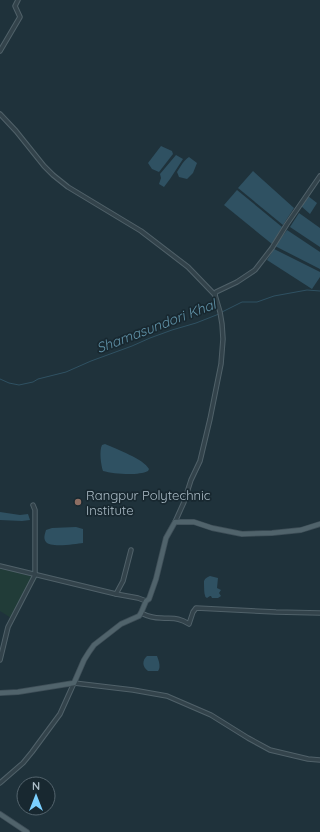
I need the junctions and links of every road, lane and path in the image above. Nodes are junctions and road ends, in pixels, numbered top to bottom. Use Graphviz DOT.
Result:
graph roads {
  1 [pos="18,0"];
  2 [pos="0,51"];
  3 [pos="0,114"];
  4 [pos="320,176"];
  5 [pos="215,295"];
  6 [pos="33,505"];
  7 [pos="175,522"];
  8 [pos="320,524"];
  9 [pos="131,550"];
  10 [pos="0,566"];
  11 [pos="35,575"];
  12 [pos="116,594"];
  13 [pos="146,601"];
  14 [pos="141,613"];
  15 [pos="320,613"];
  16 [pos="0,660"];
  17 [pos="74,683"];
  18 [pos="0,692"];
  19 [pos="320,760"];
  20 [pos="0,783"];
  21 [pos="0,814"];
  22 [pos="27,832"];
  1 -- 2 [label="street"];
  3 -- 5 [label="street"];
  4 -- 5 [label="street"];
  5 -- 7 [label="street"];
  6 -- 11 [label="street"];
  7 -- 8 [label="main road"];
  7 -- 13 [label="main road"];
  9 -- 12 [label="street"];
  10 -- 11 [label="street"];
  11 -- 12 [label="street"];
  11 -- 16 [label="street"];
  12 -- 13 [label="street"];
  13 -- 14 [label="main road"];
  14 -- 15 [label="street"];
  14 -- 17 [label="main road"];
  17 -- 18 [label="main road"];
  17 -- 19 [label="street"];
  17 -- 20 [label="street"];
  21 -- 22 [label="main road"];
}
